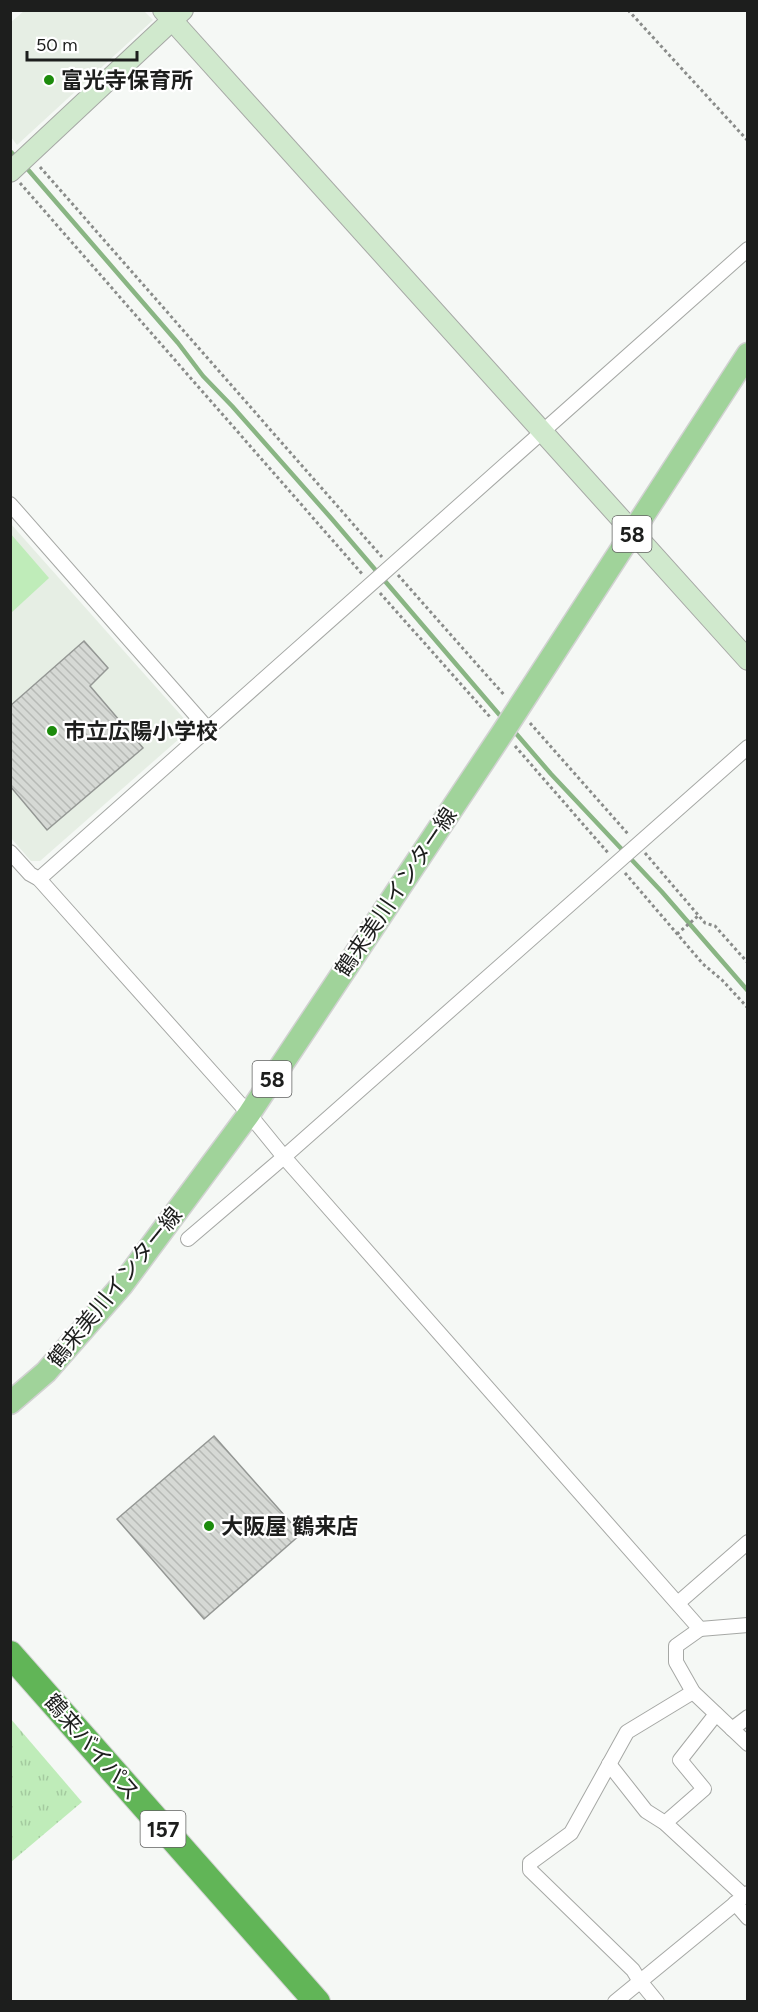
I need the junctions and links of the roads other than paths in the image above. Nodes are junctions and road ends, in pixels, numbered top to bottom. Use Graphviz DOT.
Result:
graph roads {
  1 [pos="173,14"];
  2 [pos="17,170"];
  3 [pos="747,249"];
  4 [pos="747,354"];
  5 [pos="542,433"];
  6 [pos="10,504"];
  7 [pos="633,532"];
  8 [pos="747,660"];
  9 [pos="208,729"];
  10 [pos="747,747"];
  11 [pos="10,852"];
  12 [pos="39,879"];
  13 [pos="249,1114"];
  14 [pos="284,1157"];
  15 [pos="189,1239"];
  16 [pos="10,1403"];
  17 [pos="747,1542"];
  18 [pos="678,1603"];
  19 [pos="747,1625"];
  20 [pos="700,1629"];
  21 [pos="10,1654"];
  22 [pos="693,1692"];
  23 [pos="716,1714"];
  24 [pos="747,1717"];
  25 [pos="732,1729"];
  26 [pos="747,1744"];
  27 [pos="609,1764"];
  28 [pos="665,1823"];
  29 [pos="742,1897"];
  30 [pos="747,1918"];
  31 [pos="639,1980"];
  32 [pos="316,2001"];
  33 [pos="615,2001"];
  34 [pos="657,2001"];
  1 -- 2 [label="street"];
  1 -- 5 [label="street"];
  3 -- 5 [label="street"];
  4 -- 7 [label="main road, 鶴来美川インター線 / 58"];
  5 -- 7 [label="street"];
  5 -- 9 [label="street"];
  6 -- 9 [label="street"];
  7 -- 8 [label="street"];
  7 -- 13 [label="main road, 鶴来美川インター線 / 58"];
  9 -- 12 [label="street"];
  10 -- 14 [label="street"];
  11 -- 12 [label="street"];
  12 -- 13 [label="street"];
  13 -- 14 [label="street"];
  13 -- 16 [label="main road, 鶴来美川インター線 / 58"];
  14 -- 15 [label="street"];
  14 -- 18 [label="street"];
  17 -- 18 [label="street"];
  18 -- 20 [label="street"];
  19 -- 20 [label="street"];
  20 -- 22 [label="street"];
  21 -- 32 [label="highway, 鶴来バイパス / 157"];
  22 -- 23 [label="street"];
  22 -- 27 [label="street"];
  23 -- 25 [label="street"];
  23 -- 28 [label="street"];
  24 -- 25 [label="street"];
  25 -- 26 [label="street"];
  27 -- 28 [label="street"];
  27 -- 31 [label="street"];
  28 -- 29 [label="street"];
  29 -- 30 [label="street"];
  29 -- 31 [label="street"];
  31 -- 33 [label="street"];
  31 -- 34 [label="street"];
}
